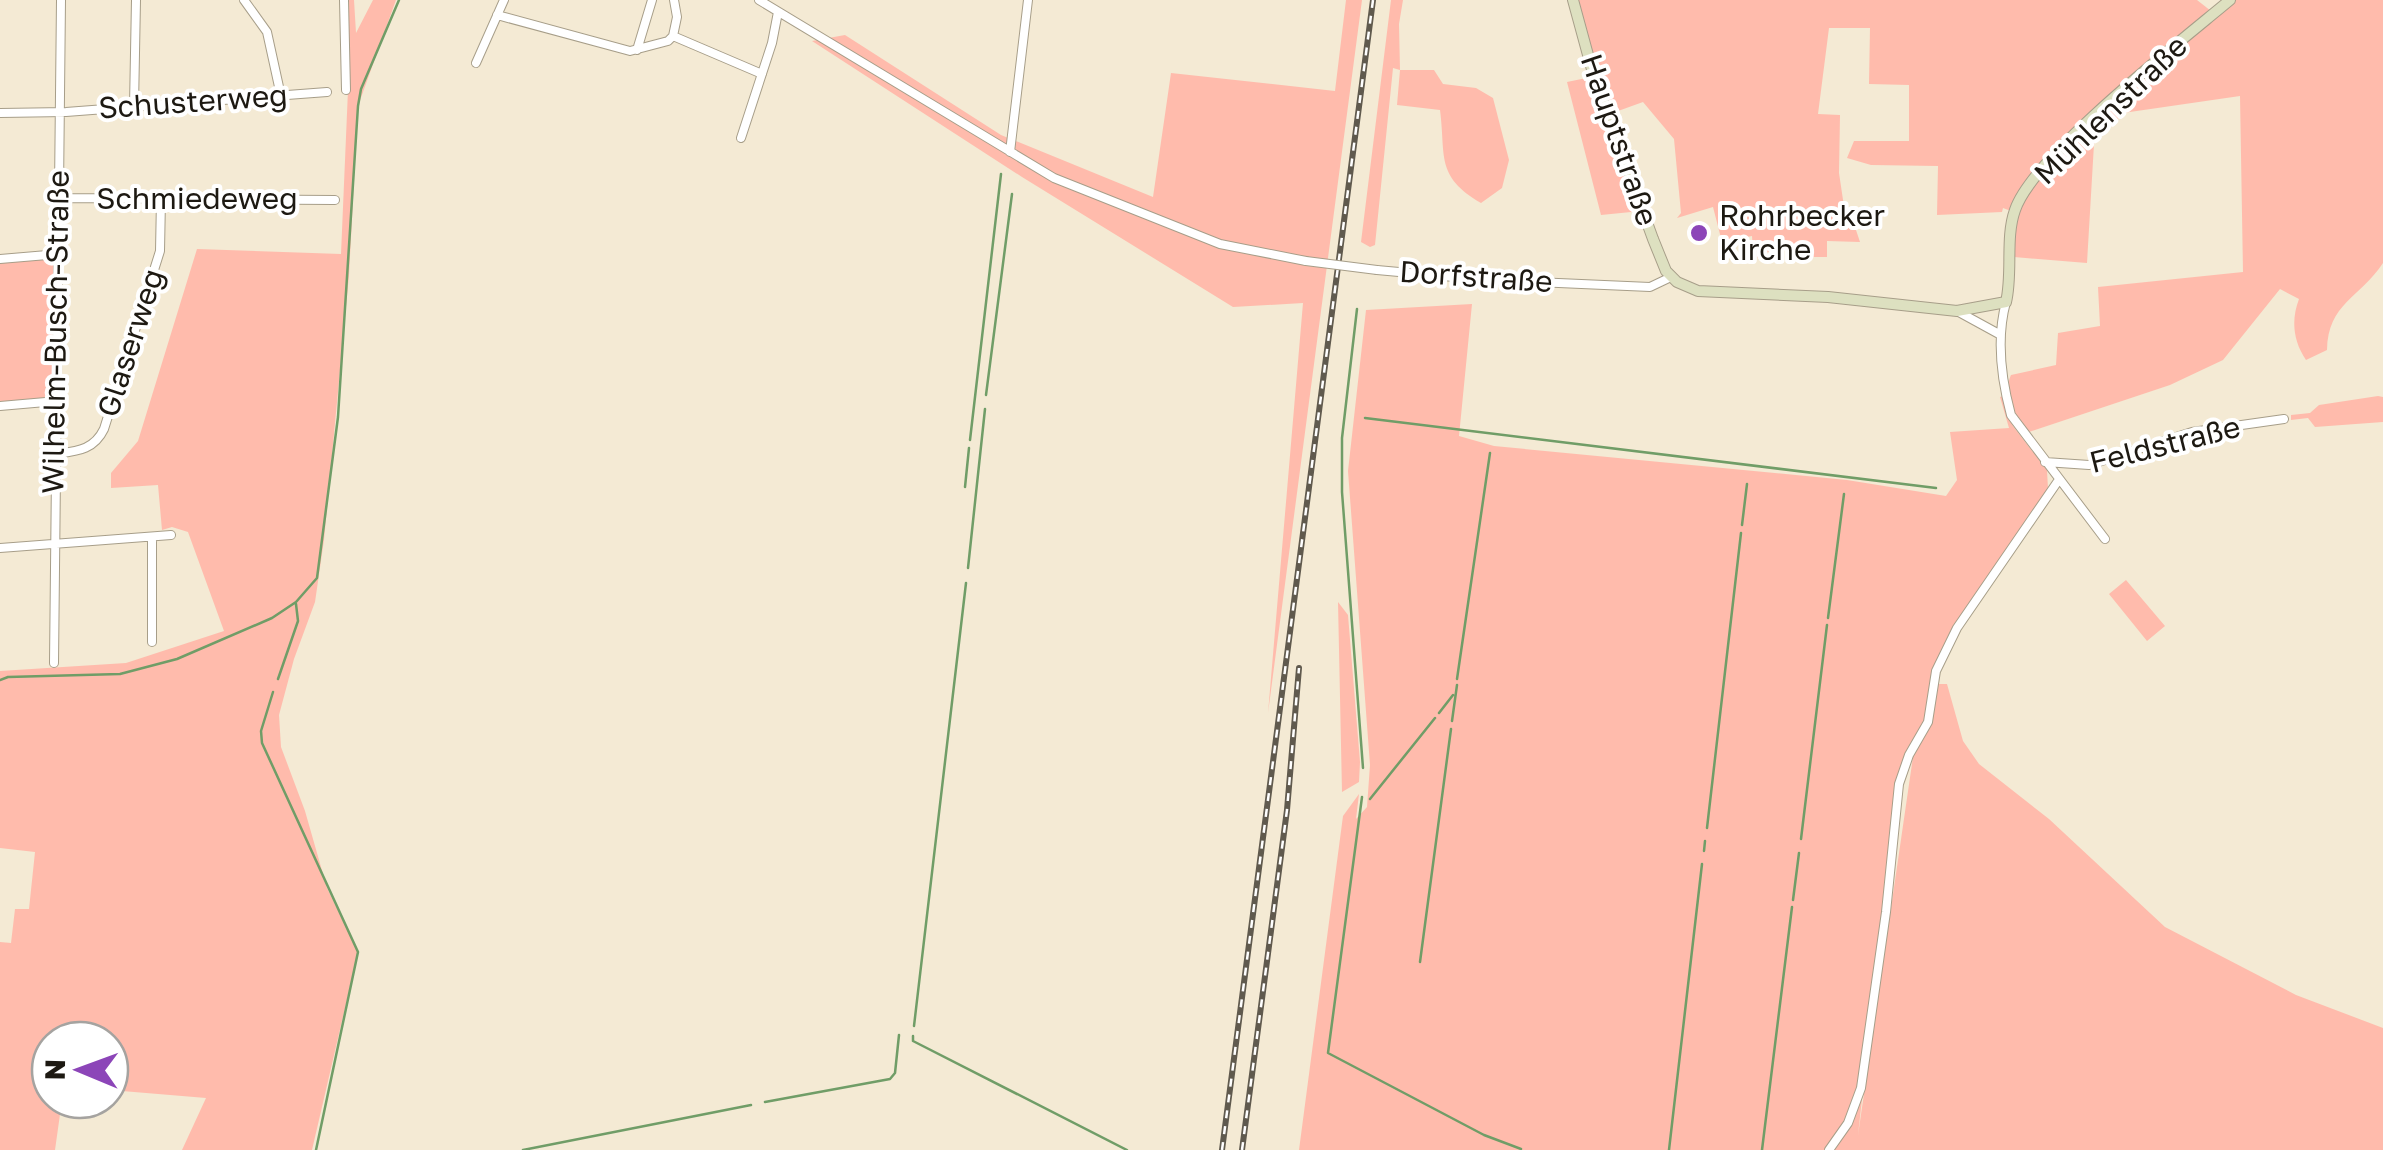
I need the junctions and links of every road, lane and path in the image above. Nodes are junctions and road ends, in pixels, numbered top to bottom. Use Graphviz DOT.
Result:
graph roads {
  1 [pos="60,0"];
  2 [pos="136,0"];
  3 [pos="244,0"];
  4 [pos="344,0"];
  5 [pos="504,0"];
  6 [pos="652,0"];
  7 [pos="674,0"];
  8 [pos="759,0"];
  9 [pos="1028,0"];
  10 [pos="1573,0"];
  11 [pos="2230,0"];
  12 [pos="778,12"];
  13 [pos="497,15"];
  14 [pos="673,36"];
  15 [pos="637,50"];
  16 [pos="476,63"];
  17 [pos="762,74"];
  18 [pos="346,90"];
  19 [pos="328,92"];
  20 [pos="280,96"];
  21 [pos="134,106"];
  22 [pos="59,110"];
  23 [pos="0,113"];
  24 [pos="741,138"];
  25 [pos="1010,152"];
  26 [pos="59,198"];
  27 [pos="161,199"];
  28 [pos="335,200"];
  29 [pos="59,254"];
  30 [pos="0,259"];
  31 [pos="1671,278"];
  32 [pos="2006,302"];
  33 [pos="1957,310"];
  34 [pos="1999,334"];
  35 [pos="57,401"];
  36 [pos="0,406"];
  37 [pos="2284,419"];
  38 [pos="56,454"];
  39 [pos="2045,462"];
  40 [pos="2058,481"];
  41 [pos="172,535"];
  42 [pos="152,537"];
  43 [pos="2105,539"];
  44 [pos="54,544"];
  45 [pos="0,548"];
  46 [pos="152,642"];
  47 [pos="54,663"];
  48 [pos="1829,1150"];
  1 -- 22 [label="street, Wilhelm-Busch-Straße"];
  2 -- 21 [label="street"];
  3 -- 20 [label="street"];
  4 -- 18 [label="street"];
  5 -- 13 [label="street"];
  6 -- 15 [label="street"];
  7 -- 14 [label="street"];
  8 -- 12 [label="street, Dorfstraße"];
  9 -- 25 [label="street"];
  10 -- 31 [label="street, Hauptstraße"];
  11 -- 32 [label="street, Mühlenstraße"];
  12 -- 17 [label="street"];
  12 -- 25 [label="street, Dorfstraße"];
  13 -- 15 [label="street"];
  13 -- 16 [label="street"];
  14 -- 15 [label="street"];
  14 -- 17 [label="street"];
  17 -- 24 [label="street"];
  19 -- 20 [label="street, Schusterweg"];
  20 -- 21 [label="street, Schusterweg"];
  21 -- 22 [label="street, Schusterweg"];
  22 -- 23 [label="street, Schusterweg"];
  22 -- 26 [label="street, Wilhelm-Busch-Straße"];
  25 -- 31 [label="street, Dorfstraße, bridge"];
  26 -- 27 [label="street, Schmiedeweg"];
  26 -- 29 [label="street, Wilhelm-Busch-Straße"];
  27 -- 28 [label="street, Schmiedeweg"];
  27 -- 38 [label="street, Glaserweg"];
  29 -- 30 [label="street"];
  29 -- 35 [label="street, Wilhelm-Busch-Straße"];
  31 -- 33 [label="street, Dorfstraße"];
  32 -- 33 [label="street"];
  32 -- 34 [label="street, Feldstraße"];
  33 -- 34 [label="street"];
  34 -- 39 [label="street, Feldstraße"];
  35 -- 36 [label="street"];
  35 -- 38 [label="street, Wilhelm-Busch-Straße"];
  37 -- 39 [label="street, Feldstraße"];
  38 -- 44 [label="street, Wilhelm-Busch-Straße"];
  39 -- 40 [label="street, Feldstraße"];
  40 -- 43 [label="street, Feldstraße"];
  40 -- 48 [label="street"];
  41 -- 42 [label="street"];
  42 -- 44 [label="street"];
  42 -- 46 [label="street"];
  44 -- 45 [label="street"];
  44 -- 47 [label="street, Wilhelm-Busch-Straße"];
}
